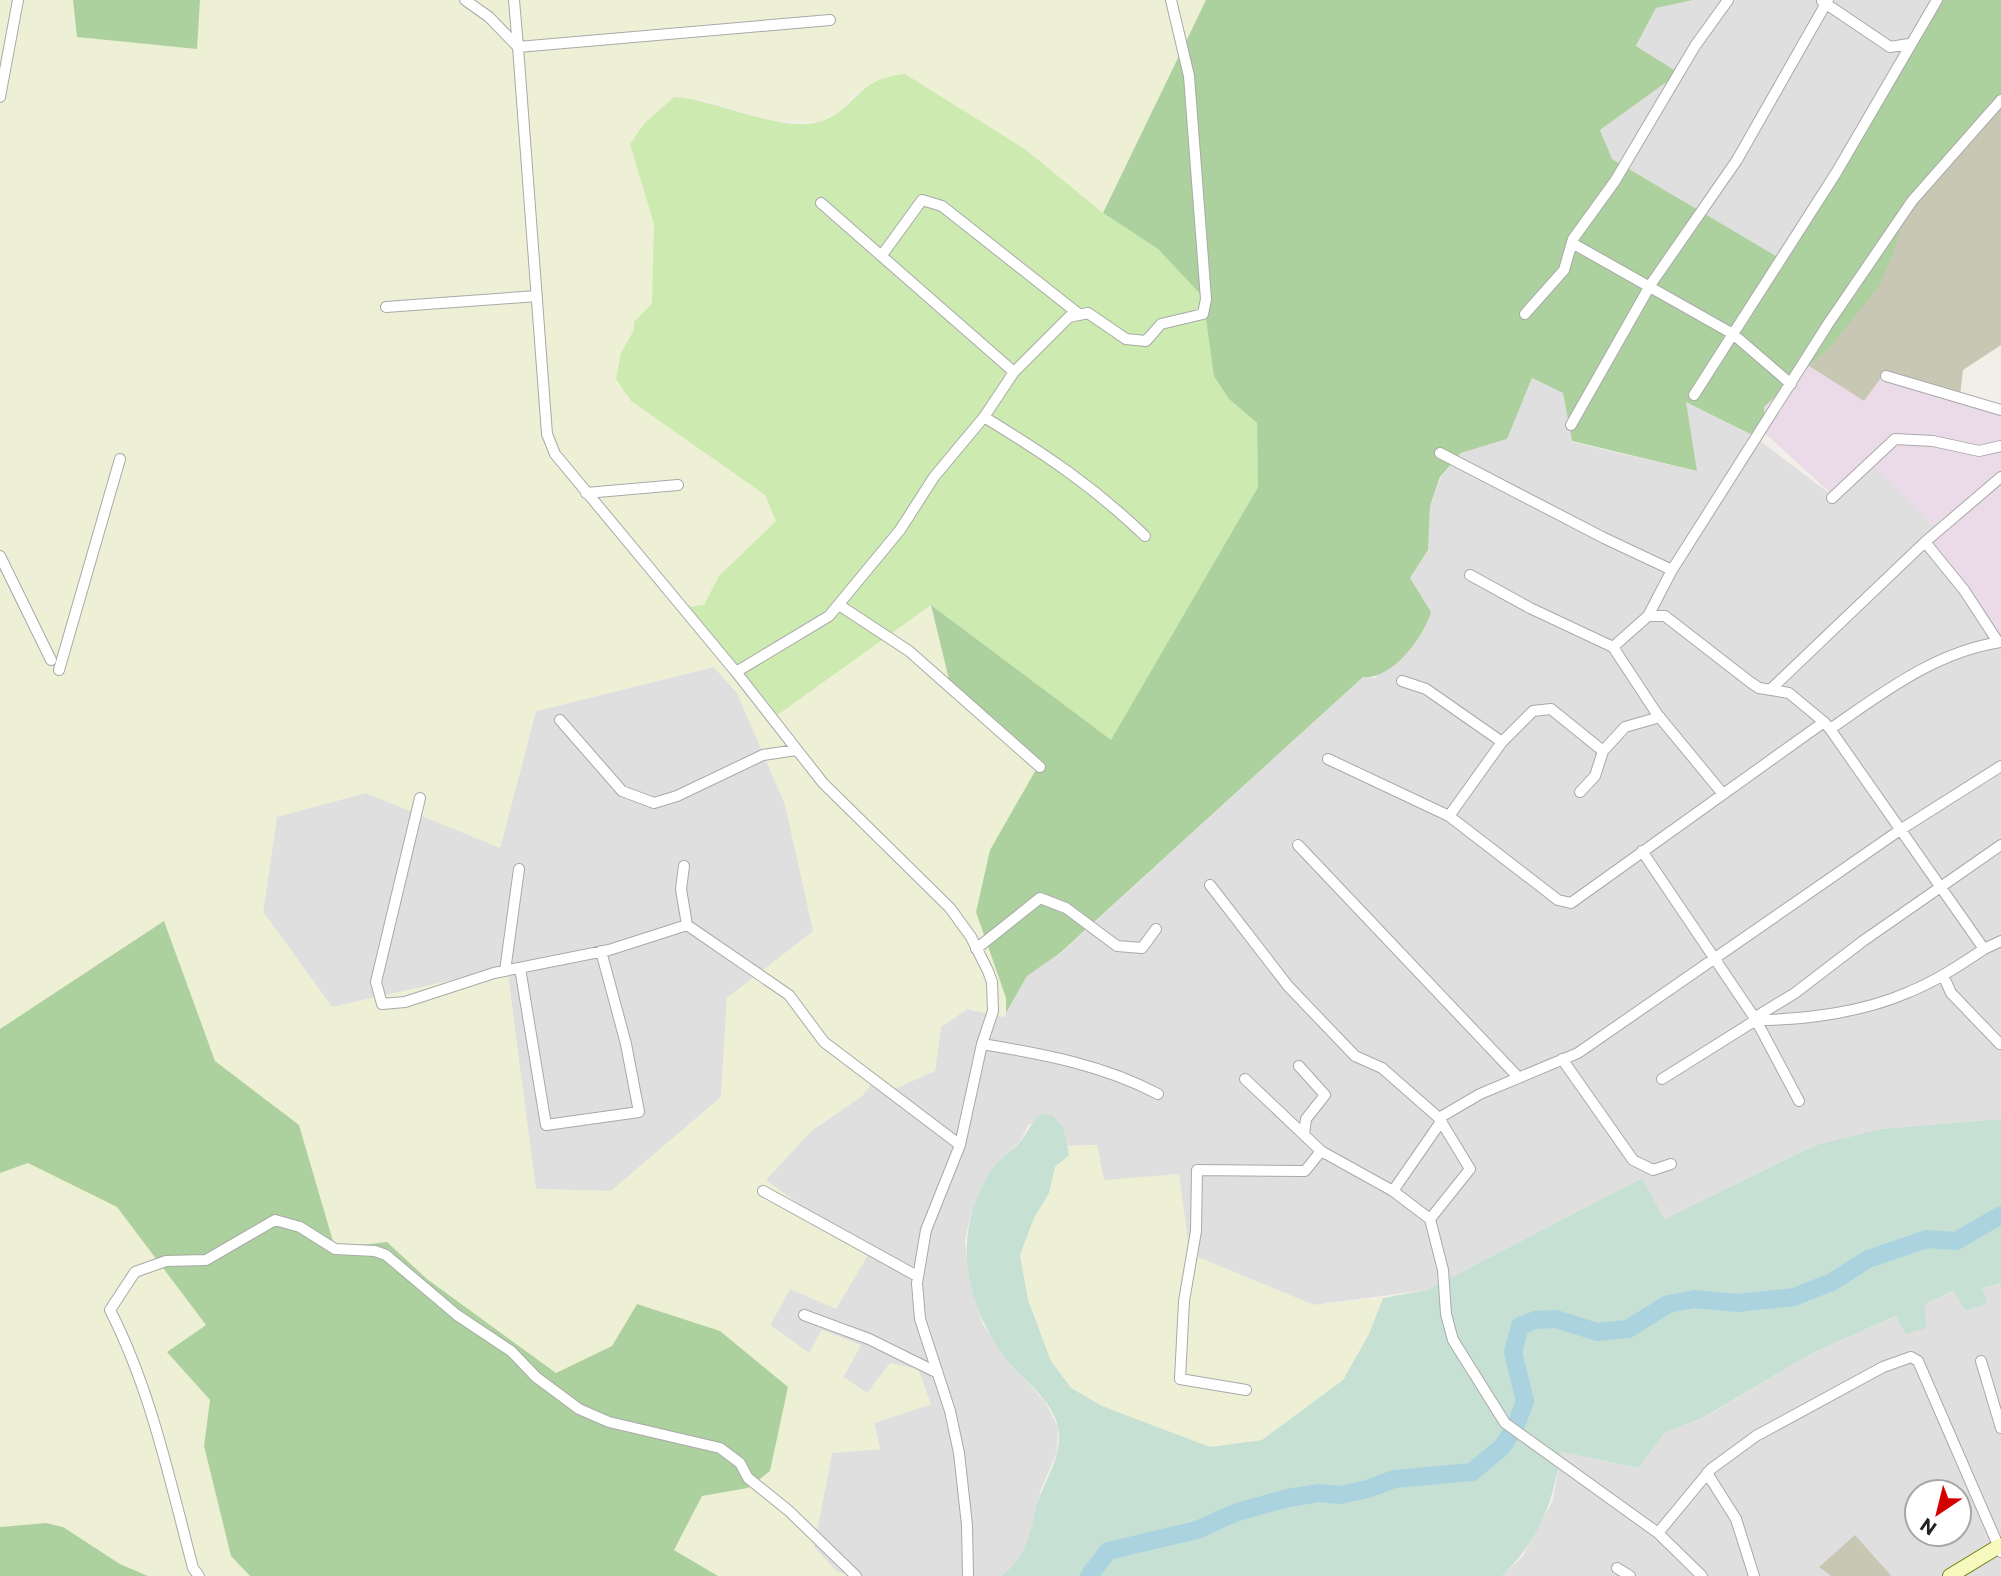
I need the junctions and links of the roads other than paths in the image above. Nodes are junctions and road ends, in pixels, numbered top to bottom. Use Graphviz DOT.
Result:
graph roads {
  1 [pos="18,0"];
  2 [pos="465,0"];
  3 [pos="514,0"];
  4 [pos="1171,0"];
  5 [pos="1728,0"];
  6 [pos="1937,0"];
  7 [pos="1825,1"];
  8 [pos="831,20"];
  9 [pos="1909,44"];
  10 [pos="518,47"];
  11 [pos="0,97"];
  12 [pos="2001,100"];
  13 [pos="821,203"];
  14 [pos="1572,243"];
  15 [pos="882,255"];
  16 [pos="1648,289"];
  17 [pos="537,296"];
  18 [pos="386,307"];
  19 [pos="1525,314"];
  20 [pos="1080,315"];
  21 [pos="1733,334"];
  22 [pos="1014,372"];
  23 [pos="1886,376"];
  24 [pos="1791,383"];
  25 [pos="1693,396"];
  26 [pos="2001,410"];
  27 [pos="984,416"];
  28 [pos="1571,425"];
  29 [pos="2001,446"];
  30 [pos="1440,453"];
  31 [pos="120,459"];
  32 [pos="2001,477"];
  33 [pos="678,485"];
  34 [pos="586,493"];
  35 [pos="1832,498"];
  36 [pos="1145,536"];
  37 [pos="1926,542"];
  38 [pos="0,556"];
  39 [pos="1672,570"];
  40 [pos="1470,575"];
  41 [pos="839,605"];
  42 [pos="1648,616"];
  43 [pos="2000,642"];
  44 [pos="1613,647"];
  45 [pos="51,660"];
  46 [pos="59,670"];
  47 [pos="736,672"];
  48 [pos="1402,681"];
  49 [pos="1771,689"];
  50 [pos="1660,717"];
  51 [pos="560,720"];
  52 [pos="1827,725"];
  53 [pos="1502,742"];
  54 [pos="796,750"];
  55 [pos="1603,751"];
  56 [pos="1328,759"];
  57 [pos="2001,766"];
  58 [pos="1040,767"];
  59 [pos="1580,792"];
  60 [pos="1723,794"];
  61 [pos="420,798"];
  62 [pos="1448,816"];
  63 [pos="1900,830"];
  64 [pos="1298,845"];
  65 [pos="2001,845"];
  66 [pos="1642,851"];
  67 [pos="684,866"];
  68 [pos="519,869"];
  69 [pos="1210,885"];
  70 [pos="1940,886"];
  71 [pos="687,925"];
  72 [pos="1156,929"];
  73 [pos="2001,941"];
  74 [pos="976,949"];
  75 [pos="1984,949"];
  76 [pos="601,951"];
  77 [pos="1716,958"];
  78 [pos="520,968"];
  79 [pos="505,971"];
  80 [pos="1943,975"];
  81 [pos="1755,1019"];
  82 [pos="982,1044"];
  83 [pos="2000,1044"];
  84 [pos="1563,1059"];
  85 [pos="1299,1066"];
  86 [pos="1518,1077"];
  87 [pos="1245,1079"];
  88 [pos="1662,1079"];
  89 [pos="1158,1094"];
  90 [pos="1799,1101"];
  91 [pos="1439,1118"];
  92 [pos="1304,1134"];
  93 [pos="960,1145"];
  94 [pos="1321,1151"];
  95 [pos="1671,1164"];
  96 [pos="763,1191"];
  97 [pos="1393,1191"];
  98 [pos="1430,1219"];
  99 [pos="917,1276"];
  100 [pos="804,1315"];
  101 [pos="1982,1362"];
  102 [pos="936,1372"];
  103 [pos="1246,1390"];
  104 [pos="2001,1429"];
  105 [pos="1707,1473"];
  106 [pos="1658,1533"];
  107 [pos="2000,1548"];
  108 [pos="1617,1568"];
  109 [pos="199,1576"];
  110 [pos="856,1576"];
  111 [pos="968,1576"];
  112 [pos="1630,1576"];
  113 [pos="1702,1576"];
  114 [pos="1754,1576"];
  115 [pos="1950,1576"];
  1 -- 11 [label="street"];
  2 -- 10 [label="street"];
  3 -- 10 [label="street"];
  4 -- 20 [label="street"];
  5 -- 14 [label="street"];
  6 -- 9 [label="street"];
  7 -- 9 [label="street"];
  7 -- 16 [label="street"];
  8 -- 10 [label="street"];
  9 -- 21 [label="street"];
  10 -- 17 [label="street"];
  12 -- 24 [label="street"];
  13 -- 15 [label="street"];
  14 -- 16 [label="street"];
  14 -- 19 [label="street"];
  15 -- 20 [label="street"];
  15 -- 22 [label="street"];
  16 -- 21 [label="street"];
  16 -- 28 [label="street"];
  17 -- 18 [label="street"];
  17 -- 34 [label="street"];
  20 -- 22 [label="street"];
  21 -- 24 [label="street"];
  21 -- 25 [label="street"];
  22 -- 27 [label="street"];
  23 -- 26 [label="street"];
  24 -- 39 [label="street"];
  27 -- 36 [label="street"];
  27 -- 41 [label="street"];
  29 -- 35 [label="street"];
  30 -- 39 [label="street"];
  31 -- 46 [label="street"];
  32 -- 37 [label="street"];
  33 -- 34 [label="street"];
  34 -- 47 [label="street"];
  37 -- 43 [label="street"];
  37 -- 49 [label="street"];
  38 -- 45 [label="street"];
  39 -- 42 [label="street"];
  40 -- 44 [label="street"];
  41 -- 47 [label="street"];
  41 -- 58 [label="street"];
  42 -- 44 [label="street"];
  42 -- 49 [label="street"];
  43 -- 52 [label="street"];
  44 -- 50 [label="street"];
  47 -- 54 [label="street"];
  48 -- 53 [label="street"];
  49 -- 52 [label="street"];
  50 -- 55 [label="street"];
  50 -- 60 [label="street"];
  51 -- 54 [label="street"];
  52 -- 60 [label="street"];
  52 -- 63 [label="street"];
  53 -- 55 [label="street"];
  53 -- 62 [label="street"];
  54 -- 74 [label="street"];
  55 -- 59 [label="street"];
  56 -- 62 [label="street"];
  57 -- 63 [label="street"];
  60 -- 66 [label="street"];
  61 -- 79 [label="street"];
  62 -- 66 [label="street"];
  63 -- 70 [label="street"];
  63 -- 77 [label="street"];
  64 -- 86 [label="street"];
  65 -- 70 [label="street"];
  66 -- 77 [label="street"];
  67 -- 71 [label="street"];
  68 -- 79 [label="street"];
  69 -- 91 [label="street"];
  70 -- 75 [label="street"];
  70 -- 81 [label="street"];
  71 -- 76 [label="street"];
  71 -- 93 [label="street"];
  72 -- 74 [label="street"];
  73 -- 75 [label="street"];
  74 -- 82 [label="street"];
  75 -- 80 [label="street"];
  76 -- 78 [label="street"];
  76 -- 78 [label="street"];
  77 -- 81 [label="street"];
  77 -- 84 [label="street"];
  78 -- 79 [label="street"];
  80 -- 81 [label="street"];
  80 -- 83 [label="street"];
  81 -- 88 [label="street"];
  81 -- 90 [label="street"];
  82 -- 89 [label="street"];
  82 -- 93 [label="street"];
  84 -- 86 [label="street"];
  84 -- 95 [label="street"];
  85 -- 92 [label="street"];
  86 -- 91 [label="street"];
  87 -- 92 [label="street"];
  91 -- 97 [label="street"];
  91 -- 98 [label="street"];
  92 -- 94 [label="street"];
  93 -- 99 [label="street"];
  94 -- 97 [label="street"];
  94 -- 103 [label="street"];
  96 -- 99 [label="street"];
  97 -- 98 [label="street"];
  98 -- 106 [label="street"];
  99 -- 102 [label="street"];
  100 -- 102 [label="street"];
  101 -- 104 [label="street"];
  102 -- 111 [label="street"];
  105 -- 106 [label="street"];
  105 -- 107 [label="street"];
  105 -- 114 [label="street"];
  106 -- 113 [label="street"];
  107 -- 115 [label="main road"];
  108 -- 112 [label="street"];
  109 -- 110 [label="street"];
}
